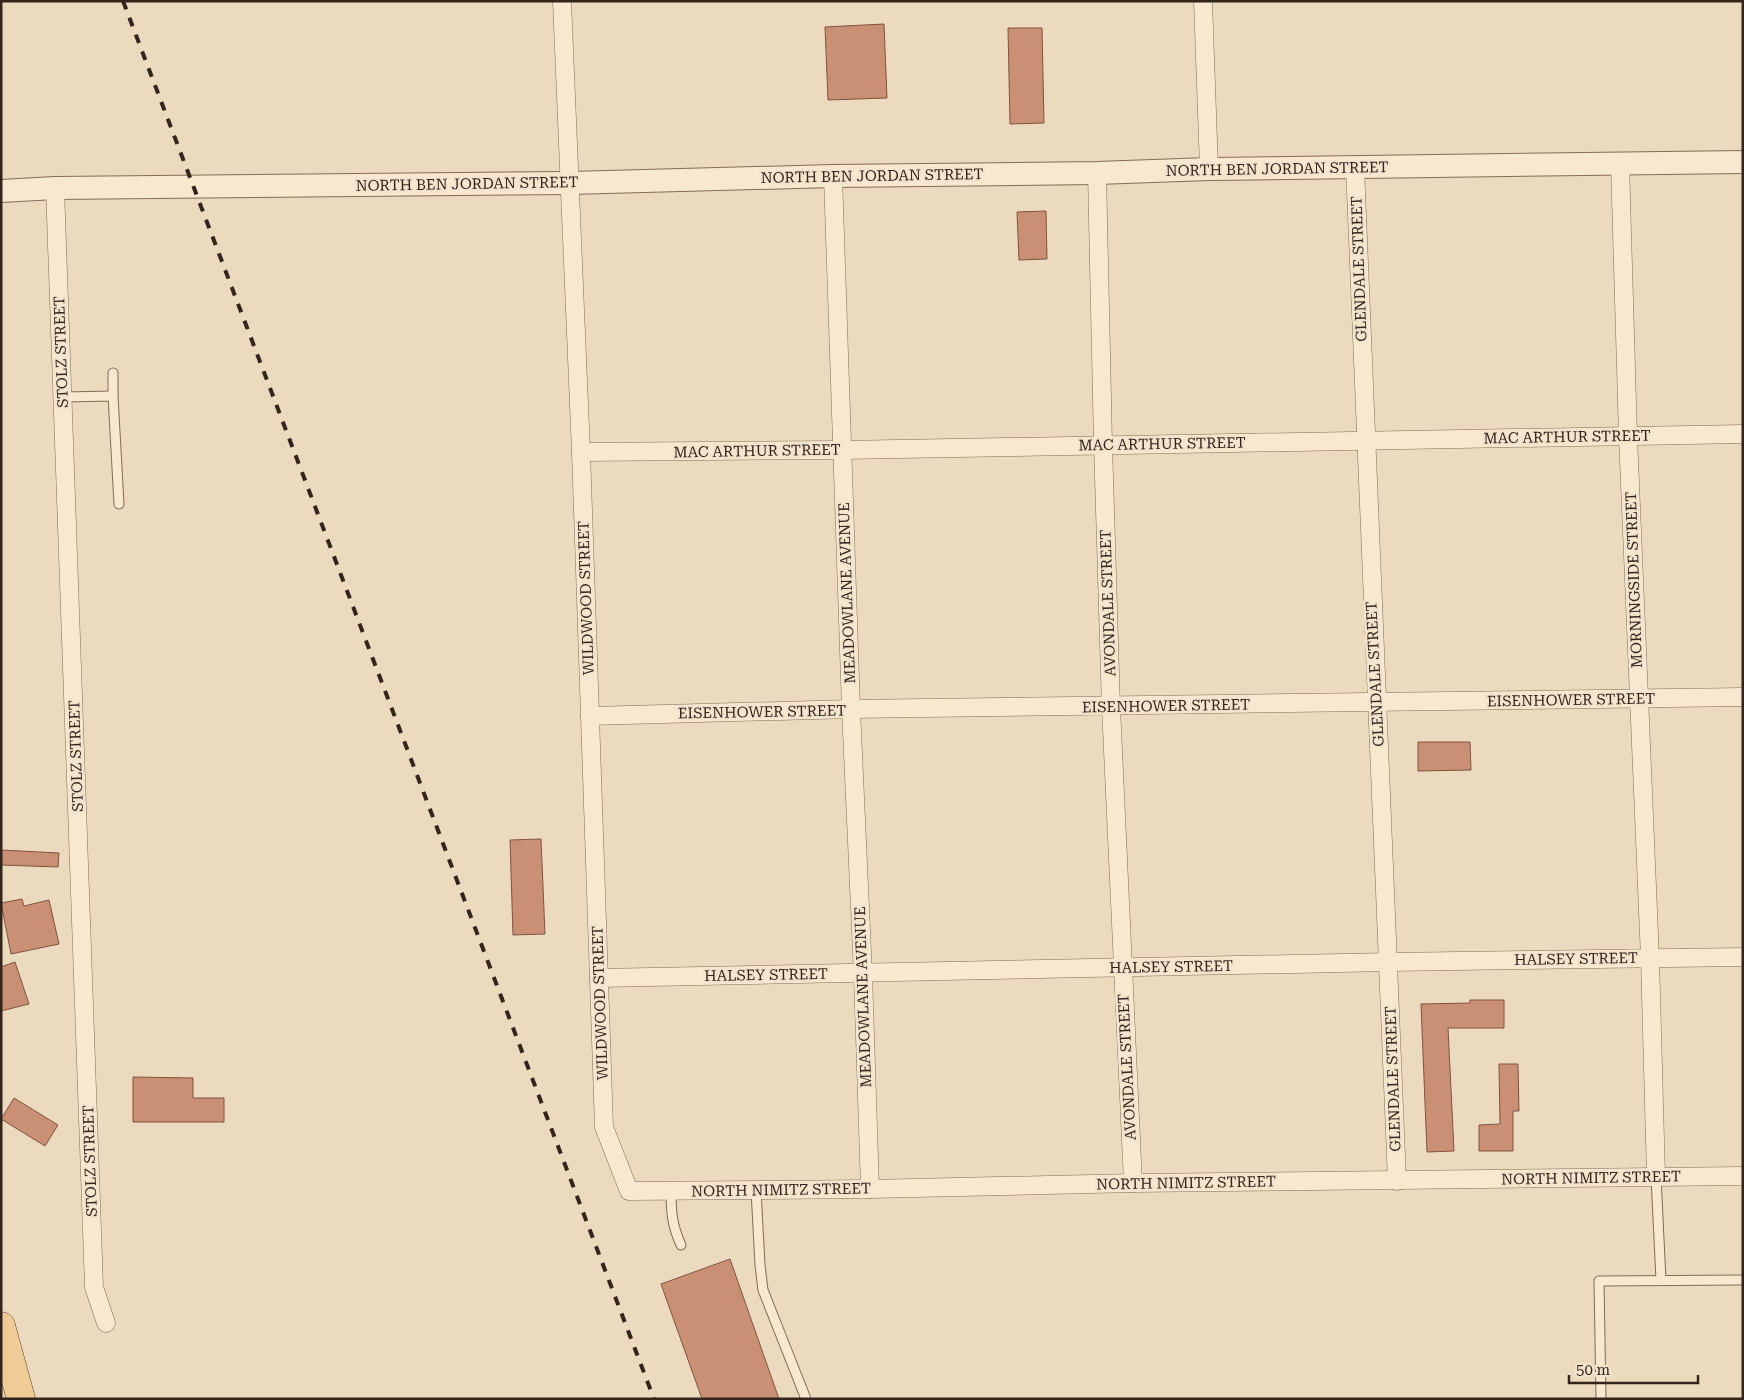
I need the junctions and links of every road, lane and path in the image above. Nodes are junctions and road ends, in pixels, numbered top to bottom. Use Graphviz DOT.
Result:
graph roads {
  1 [pos="562,1"];
  2 [pos="1203,1"];
  3 [pos="1743,162"];
  4 [pos="1620,164"];
  5 [pos="1355,167"];
  6 [pos="1209,169"];
  7 [pos="1097,173"];
  8 [pos="833,176"];
  9 [pos="570,182"];
  10 [pos="55,188"];
  11 [pos="1,191"];
  12 [pos="113,373"];
  13 [pos="113,396"];
  14 [pos="63,397"];
  15 [pos="1743,434"];
  16 [pos="1628,436"];
  17 [pos="1365,440"];
  18 [pos="1103,444"];
  19 [pos="842,450"];
  20 [pos="580,452"];
  21 [pos="119,504"];
  22 [pos="1743,697"];
  23 [pos="1639,700"];
  24 [pos="1376,702"];
  25 [pos="1111,707"];
  26 [pos="851,709"];
  27 [pos="590,716"];
  28 [pos="1650,958"];
  29 [pos="1743,958"];
  30 [pos="1389,962"];
  31 [pos="1122,968"];
  32 [pos="863,974"];
  33 [pos="599,978"];
  34 [pos="1743,1176"];
  35 [pos="1656,1177"];
  36 [pos="1397,1181"];
  37 [pos="1133,1183"];
  38 [pos="870,1189"];
  39 [pos="756,1190"];
  40 [pos="630,1191"];
  41 [pos="671,1191"];
  42 [pos="681,1245"];
  43 [pos="1661,1280"];
  44 [pos="1743,1280"];
  45 [pos="106,1322"];
  46 [pos="1,1326"];
  47 [pos="21,1399"];
  48 [pos="806,1399"];
  49 [pos="1601,1399"];
  1 -- 9 [label="street, WILDWOOD STREET"];
  2 -- 6 [label="street"];
  3 -- 4 [label="street, NORTH BEN JORDAN STREET"];
  4 -- 5 [label="street, NORTH BEN JORDAN STREET"];
  4 -- 16 [label="street, MORNINGSIDE STREET"];
  5 -- 6 [label="street, NORTH BEN JORDAN STREET"];
  5 -- 17 [label="street, GLENDALE STREET"];
  6 -- 7 [label="street, NORTH BEN JORDAN STREET"];
  7 -- 8 [label="street, NORTH BEN JORDAN STREET"];
  7 -- 18 [label="street, AVONDALE STREET"];
  8 -- 9 [label="street, NORTH BEN JORDAN STREET"];
  8 -- 19 [label="street, MEADOWLANE AVENUE"];
  9 -- 10 [label="street, NORTH BEN JORDAN STREET"];
  9 -- 20 [label="street, WILDWOOD STREET"];
  10 -- 11 [label="street, NORTH BEN JORDAN STREET"];
  10 -- 14 [label="street, STOLZ STREET"];
  12 -- 13 [label="lane"];
  13 -- 14 [label="lane"];
  13 -- 21 [label="lane"];
  14 -- 45 [label="street, STOLZ STREET"];
  15 -- 16 [label="street, MAC ARTHUR STREET"];
  16 -- 17 [label="street, MAC ARTHUR STREET"];
  16 -- 23 [label="street, MORNINGSIDE STREET"];
  17 -- 18 [label="street, MAC ARTHUR STREET"];
  17 -- 24 [label="street, GLENDALE STREET"];
  18 -- 19 [label="street, MAC ARTHUR STREET"];
  18 -- 25 [label="street, AVONDALE STREET"];
  19 -- 20 [label="street, MAC ARTHUR STREET"];
  19 -- 26 [label="street, MEADOWLANE AVENUE"];
  20 -- 27 [label="street, WILDWOOD STREET"];
  22 -- 23 [label="street, EISENHOWER STREET"];
  23 -- 24 [label="street, EISENHOWER STREET"];
  23 -- 28 [label="street, MORNINGSIDE STREET"];
  24 -- 25 [label="street, EISENHOWER STREET"];
  24 -- 30 [label="street, GLENDALE STREET"];
  25 -- 26 [label="street, EISENHOWER STREET"];
  25 -- 31 [label="street, AVONDALE STREET"];
  26 -- 27 [label="street, EISENHOWER STREET"];
  26 -- 32 [label="street, MEADOWLANE AVENUE"];
  27 -- 33 [label="street, WILDWOOD STREET"];
  28 -- 29 [label="street, HALSEY STREET"];
  28 -- 30 [label="street, HALSEY STREET"];
  28 -- 35 [label="street, MORNINGSIDE STREET"];
  30 -- 31 [label="street, HALSEY STREET"];
  30 -- 36 [label="street, GLENDALE STREET"];
  31 -- 32 [label="street, HALSEY STREET"];
  31 -- 37 [label="street, AVONDALE STREET"];
  32 -- 33 [label="street, HALSEY STREET"];
  32 -- 38 [label="street, MEADOWLANE AVENUE"];
  33 -- 40 [label="street, WILDWOOD STREET"];
  34 -- 35 [label="street, NORTH NIMITZ STREET"];
  35 -- 36 [label="street, NORTH NIMITZ STREET"];
  35 -- 43 [label="lane"];
  36 -- 37 [label="street, NORTH NIMITZ STREET"];
  37 -- 38 [label="street, NORTH NIMITZ STREET"];
  38 -- 39 [label="street, NORTH NIMITZ STREET"];
  39 -- 41 [label="street, NORTH NIMITZ STREET"];
  39 -- 48 [label="lane"];
  40 -- 41 [label="street, NORTH NIMITZ STREET"];
  41 -- 42 [label="lane"];
  43 -- 44 [label="lane"];
  43 -- 49 [label="lane"];
  46 -- 47 [label="main road"];
}
